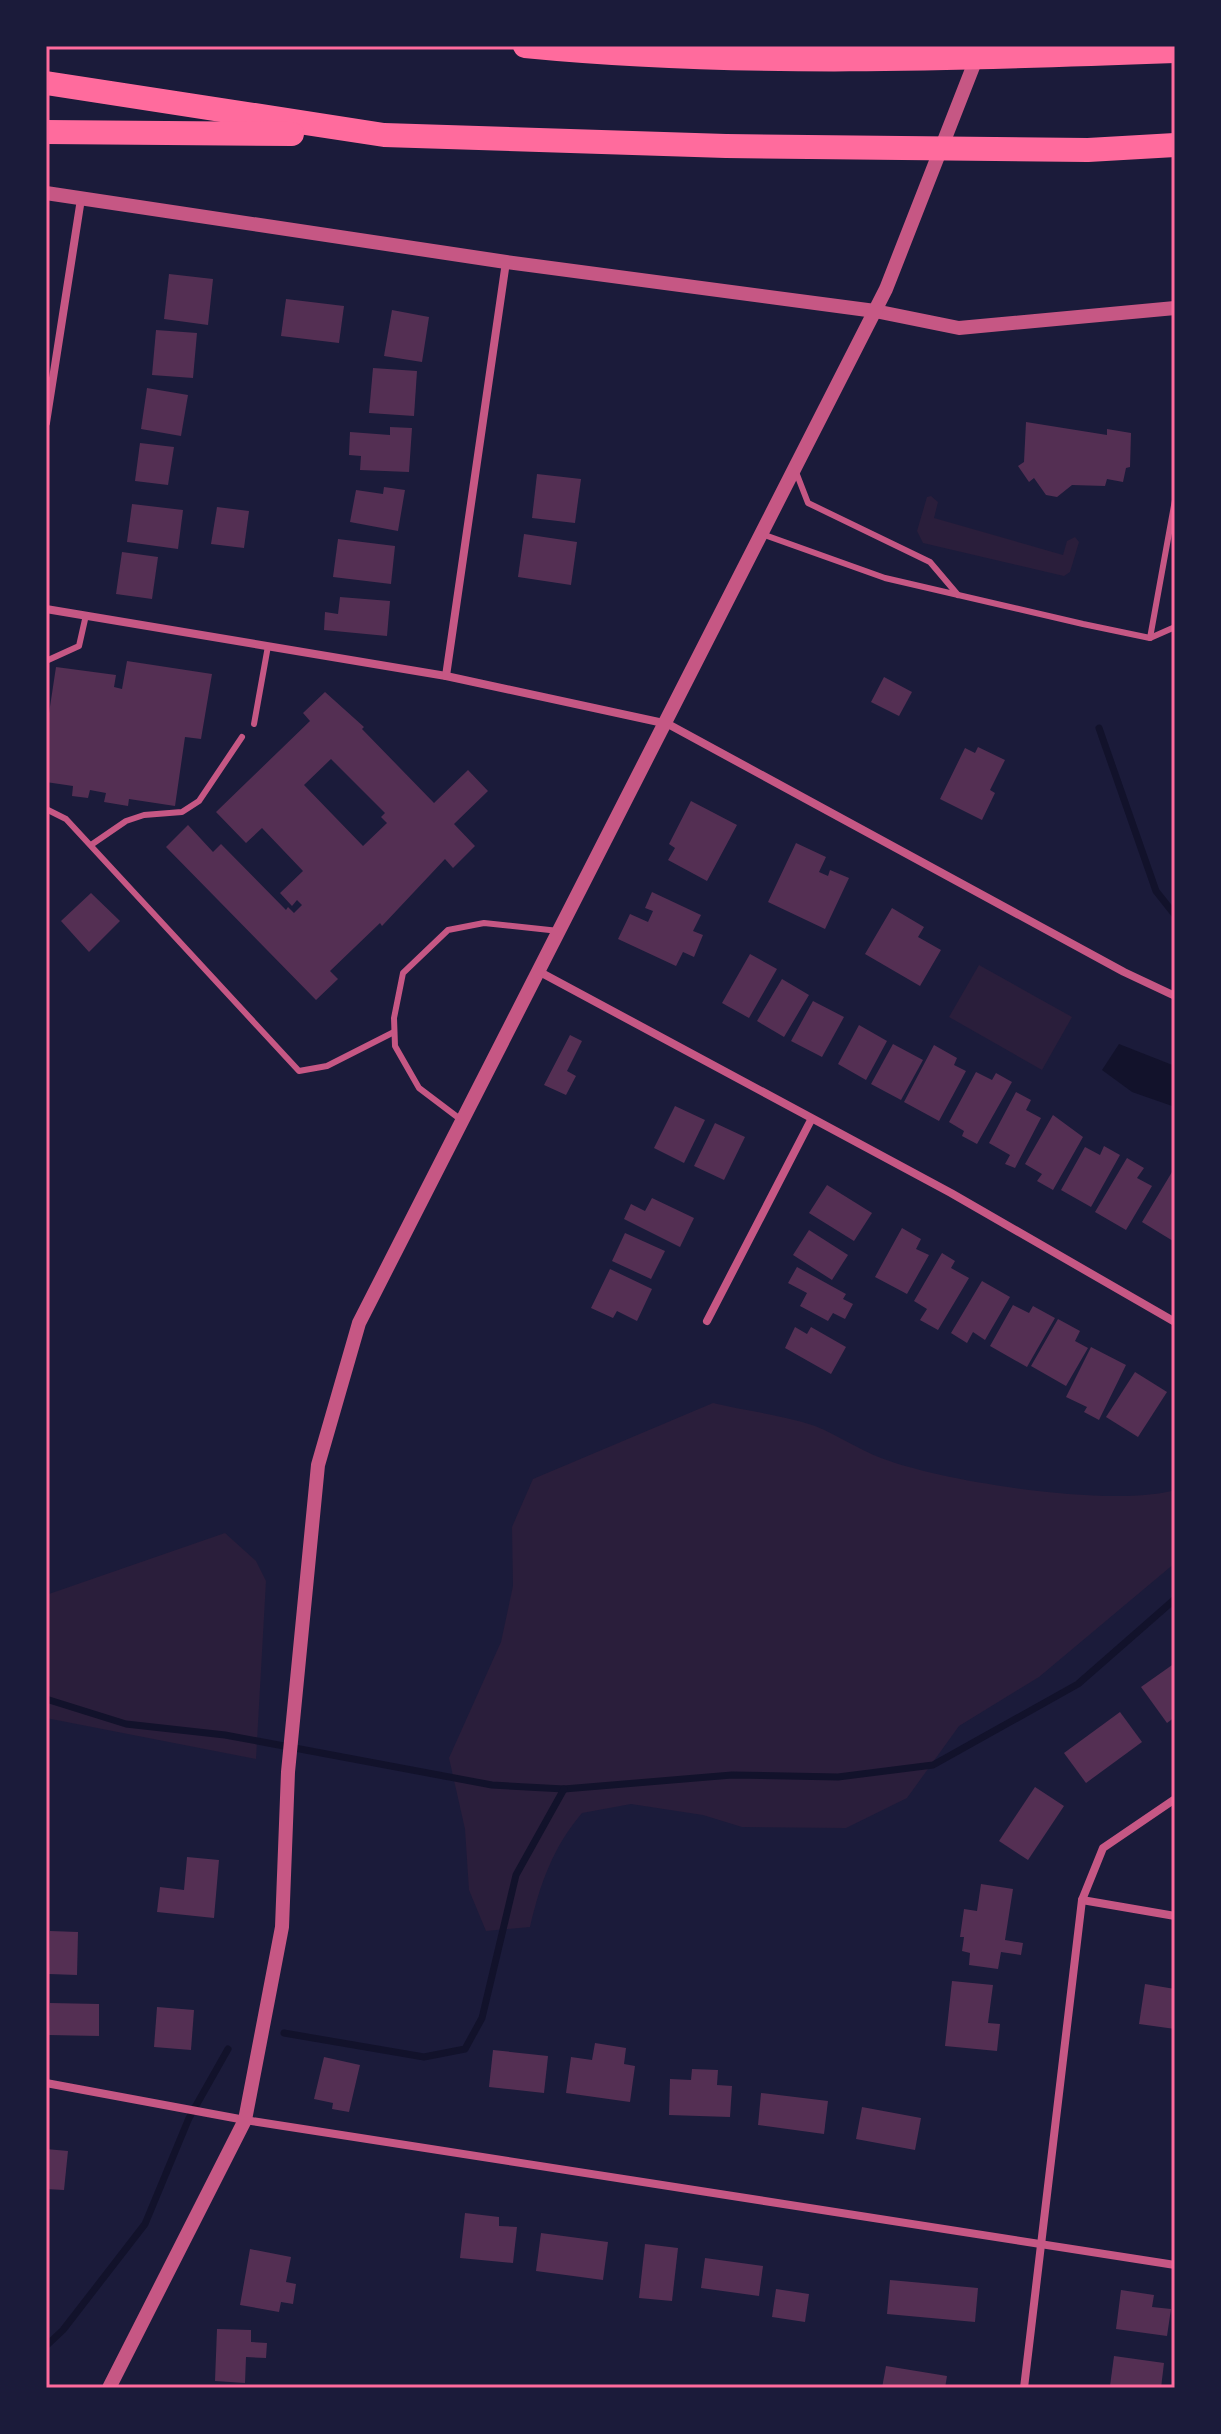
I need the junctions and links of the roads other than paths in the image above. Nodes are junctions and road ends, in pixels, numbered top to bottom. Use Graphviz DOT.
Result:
graph roads {
  1 [pos="525,46"];
  2 [pos="775,46"];
  3 [pos="981,46"];
  4 [pos="1175,51"];
  5 [pos="825,59"];
  6 [pos="46,83"];
  7 [pos="46,132"];
  8 [pos="384,135"];
  9 [pos="1175,145"];
  10 [pos="46,193"];
  11 [pos="81,199"];
  12 [pos="506,262"];
  13 [pos="1175,308"];
  14 [pos="875,311"];
  15 [pos="46,423"];
  16 [pos="794,469"];
  17 [pos="1175,500"];
  18 [pos="762,534"];
  19 [pos="958,595"];
  20 [pos="46,609"];
  21 [pos="86,615"];
  22 [pos="1175,627"];
  23 [pos="1150,638"];
  24 [pos="268,646"];
  25 [pos="46,661"];
  26 [pos="446,676"];
  27 [pos="254,724"];
  28 [pos="668,724"];
  29 [pos="242,737"];
  30 [pos="46,809"];
  31 [pos="91,845"];
  32 [pos="559,931"];
  33 [pos="538,971"];
  34 [pos="1175,996"];
  35 [pos="394,1032"];
  36 [pos="461,1120"];
  37 [pos="811,1120"];
  38 [pos="707,1321"];
  39 [pos="1175,1322"];
  40 [pos="1175,1799"];
  41 [pos="1082,1900"];
  42 [pos="1175,1916"];
  43 [pos="46,2083"];
  44 [pos="245,2120"];
  45 [pos="1039,2245"];
  46 [pos="1175,2265"];
  47 [pos="109,2388"];
  48 [pos="1024,2388"];
  1 -- 5 [label="highway"];
  2 -- 5 [label="highway"];
  3 -- 14 [label="street"];
  4 -- 5 [label="highway"];
  6 -- 8 [label="highway"];
  7 -- 8 [label="highway"];
  8 -- 9 [label="highway"];
  10 -- 11 [label="street"];
  11 -- 12 [label="street"];
  11 -- 15 [label="street"];
  12 -- 14 [label="street"];
  12 -- 26 [label="street"];
  13 -- 14 [label="street"];
  14 -- 16 [label="street"];
  16 -- 18 [label="street"];
  16 -- 19 [label="lane"];
  17 -- 23 [label="lane"];
  18 -- 19 [label="lane"];
  18 -- 28 [label="street"];
  19 -- 23 [label="lane"];
  20 -- 21 [label="street"];
  21 -- 24 [label="street"];
  21 -- 25 [label="lane"];
  22 -- 23 [label="lane"];
  24 -- 26 [label="street"];
  24 -- 27 [label="lane"];
  26 -- 28 [label="street"];
  28 -- 32 [label="street"];
  28 -- 34 [label="street"];
  29 -- 31 [label="lane"];
  30 -- 31 [label="lane"];
  31 -- 35 [label="lane"];
  32 -- 33 [label="street"];
  32 -- 35 [label="lane"];
  33 -- 36 [label="street"];
  33 -- 37 [label="street"];
  35 -- 36 [label="lane"];
  36 -- 44 [label="street"];
  37 -- 38 [label="street"];
  37 -- 39 [label="street"];
  40 -- 41 [label="street"];
  41 -- 42 [label="street"];
  41 -- 45 [label="street"];
  43 -- 44 [label="street"];
  44 -- 45 [label="street"];
  44 -- 47 [label="street"];
  45 -- 46 [label="street"];
  45 -- 48 [label="street"];
}
